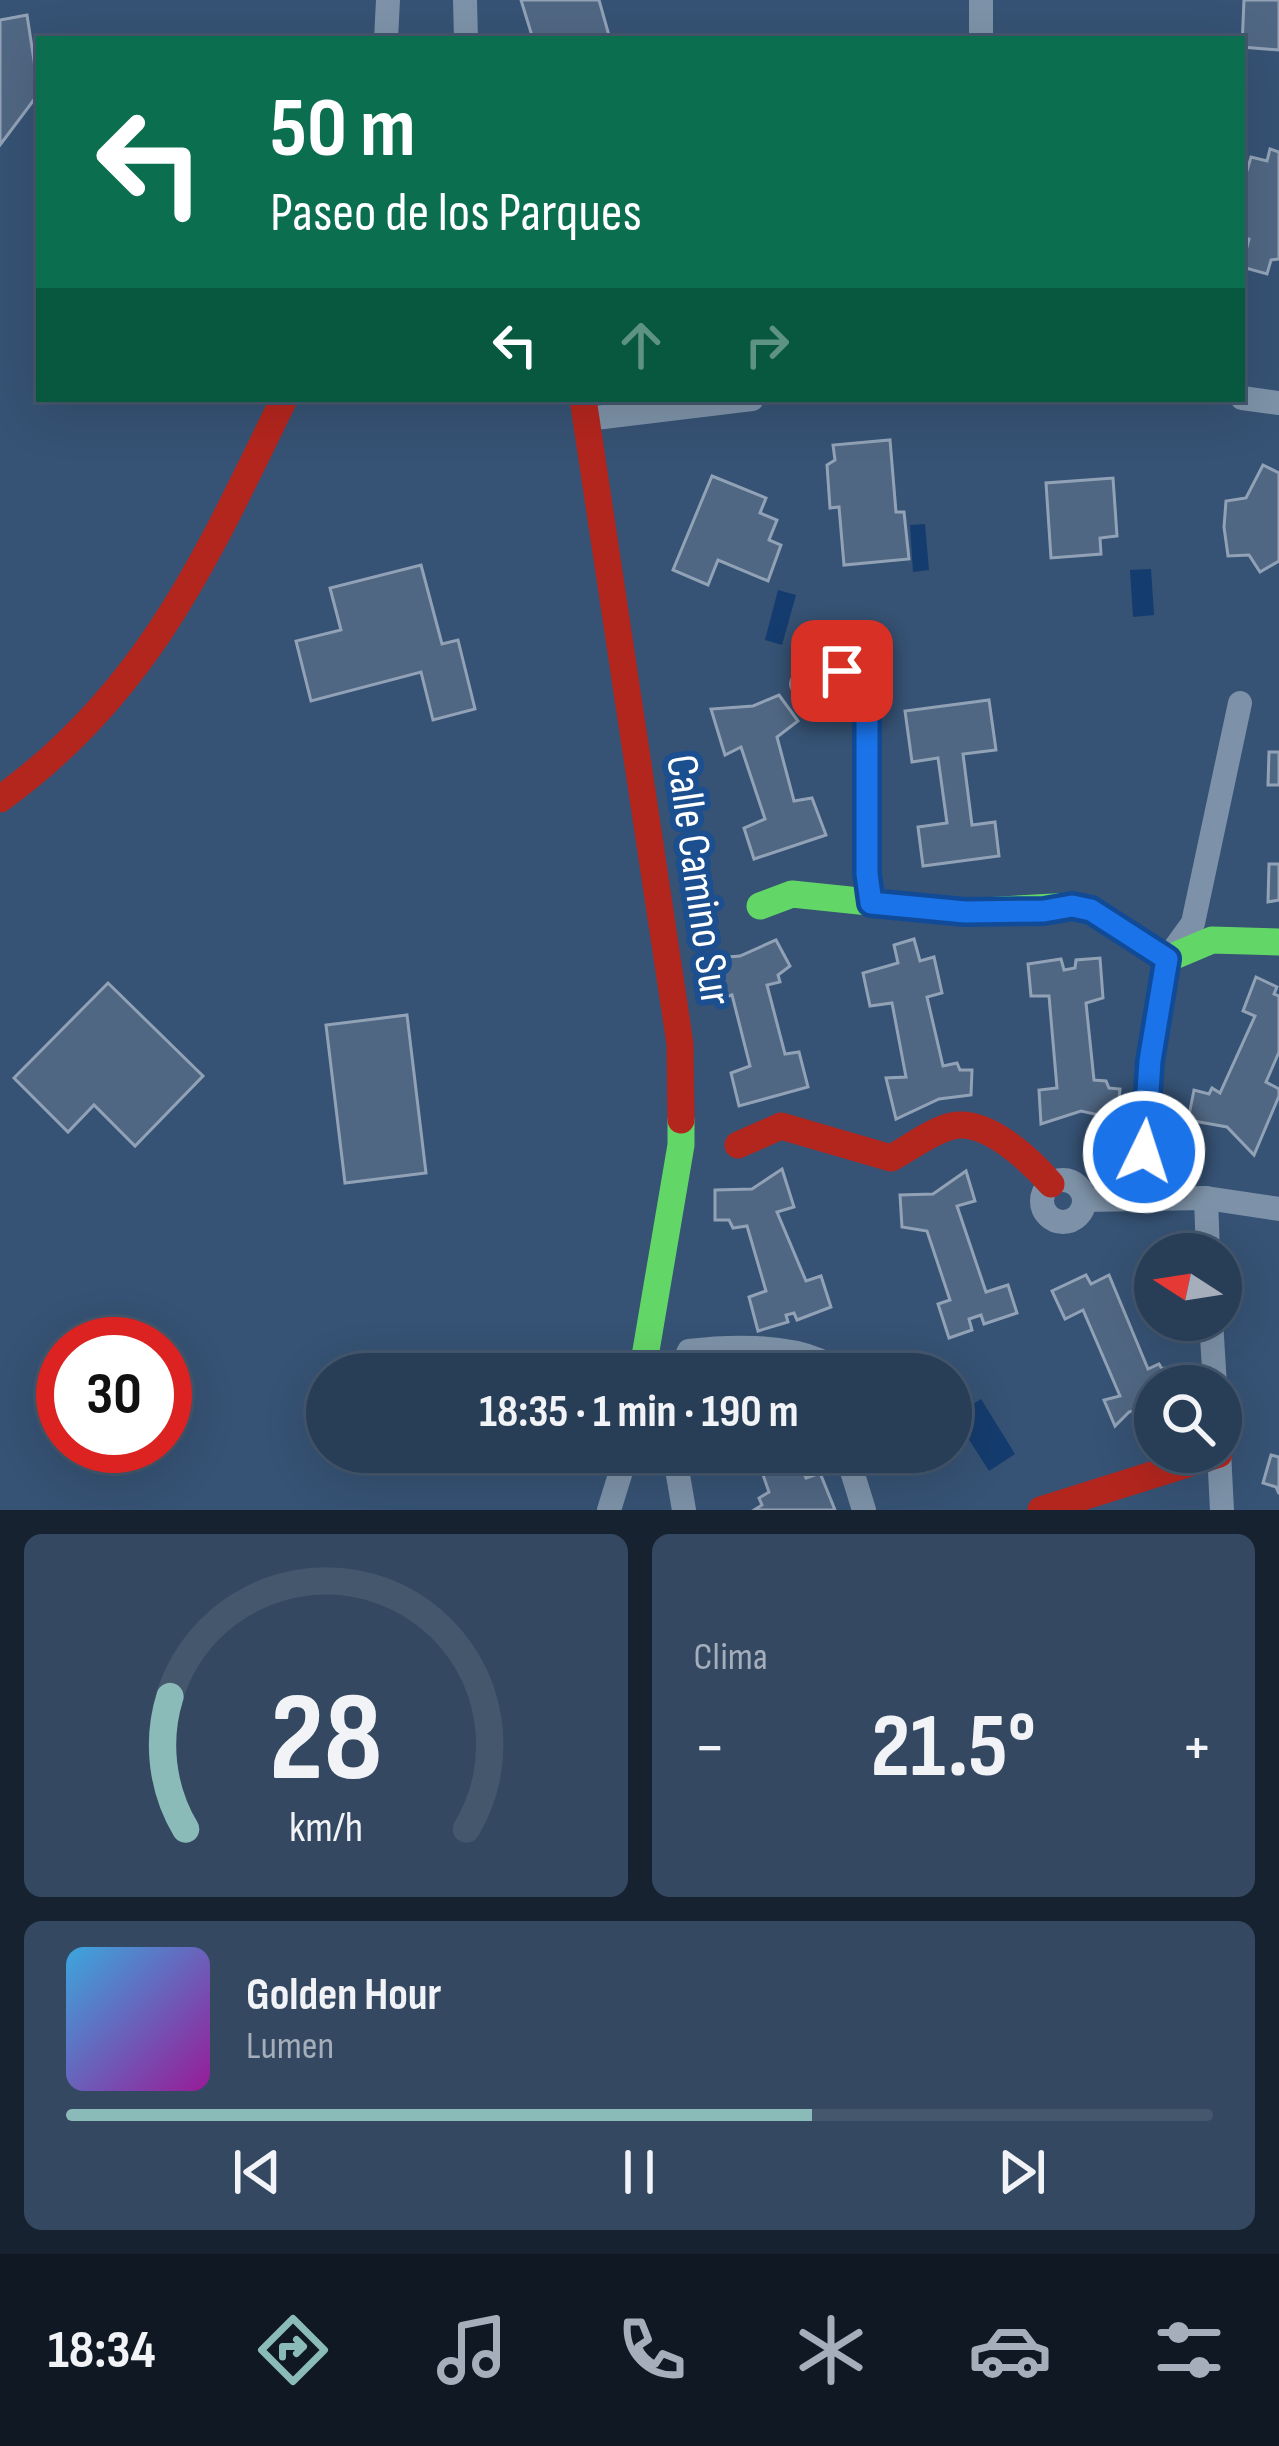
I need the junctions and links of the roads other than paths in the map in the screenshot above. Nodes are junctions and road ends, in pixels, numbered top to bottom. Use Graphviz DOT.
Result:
graph roads {
  1 [pos="388,0"];
  2 [pos="465,0"];
  3 [pos="981,0"];
  4 [pos="386,36"];
  5 [pos="466,36"];
  6 [pos="982,36"];
  7 [pos="1245,398"];
  8 [pos="282,402"];
  9 [pos="702,402"];
  10 [pos="1279,403"];
  11 [pos="585,409"];
  12 [pos="801,684"];
  13 [pos="1240,703"];
  14 [pos="0,800"];
  15 [pos="871,903"];
  16 [pos="760,906"];
  17 [pos="1279,942"];
  18 [pos="1167,959"];
  19 [pos="738,1144"];
  20 [pos="1051,1184"];
  21 [pos="1140,1198"];
  22 [pos="1206,1198"];
  23 [pos="1084,1200"];
  24 [pos="1279,1209"];
  25 [pos="1207,1233"];
  26 [pos="646,1353"];
  27 [pos="688,1353"];
  28 [pos="795,1353"];
  29 [pos="620,1473"];
  30 [pos="678,1473"];
  31 [pos="853,1473"];
  32 [pos="1157,1473"];
  33 [pos="1220,1473"];
  34 [pos="609,1510"];
  35 [pos="684,1510"];
  36 [pos="864,1510"];
  37 [pos="1041,1510"];
  38 [pos="1222,1510"];
  1 -- 4 [label="street"];
  2 -- 5 [label="street"];
  3 -- 6 [label="street"];
  7 -- 10 [label="street"];
  8 -- 14 [label="street"];
  9 -- 11 [label="street"];
  11 -- 26 [label="street, Calle Camino Sur"];
  12 -- 15 [label="street"];
  13 -- 18 [label="street"];
  15 -- 16 [label="street"];
  15 -- 18 [label="street"];
  17 -- 18 [label="street"];
  18 -- 21 [label="street"];
  19 -- 20 [label="street"];
  20 -- 23 [label="street"];
  20 -- 23 [label="street"];
  21 -- 22 [label="street"];
  21 -- 23 [label="street"];
  22 -- 24 [label="street"];
  22 -- 25 [label="street"];
  27 -- 28 [label="street"];
  29 -- 34 [label="street"];
  30 -- 35 [label="street"];
  31 -- 36 [label="street"];
  32 -- 37 [label="street"];
  33 -- 38 [label="street"];
}
